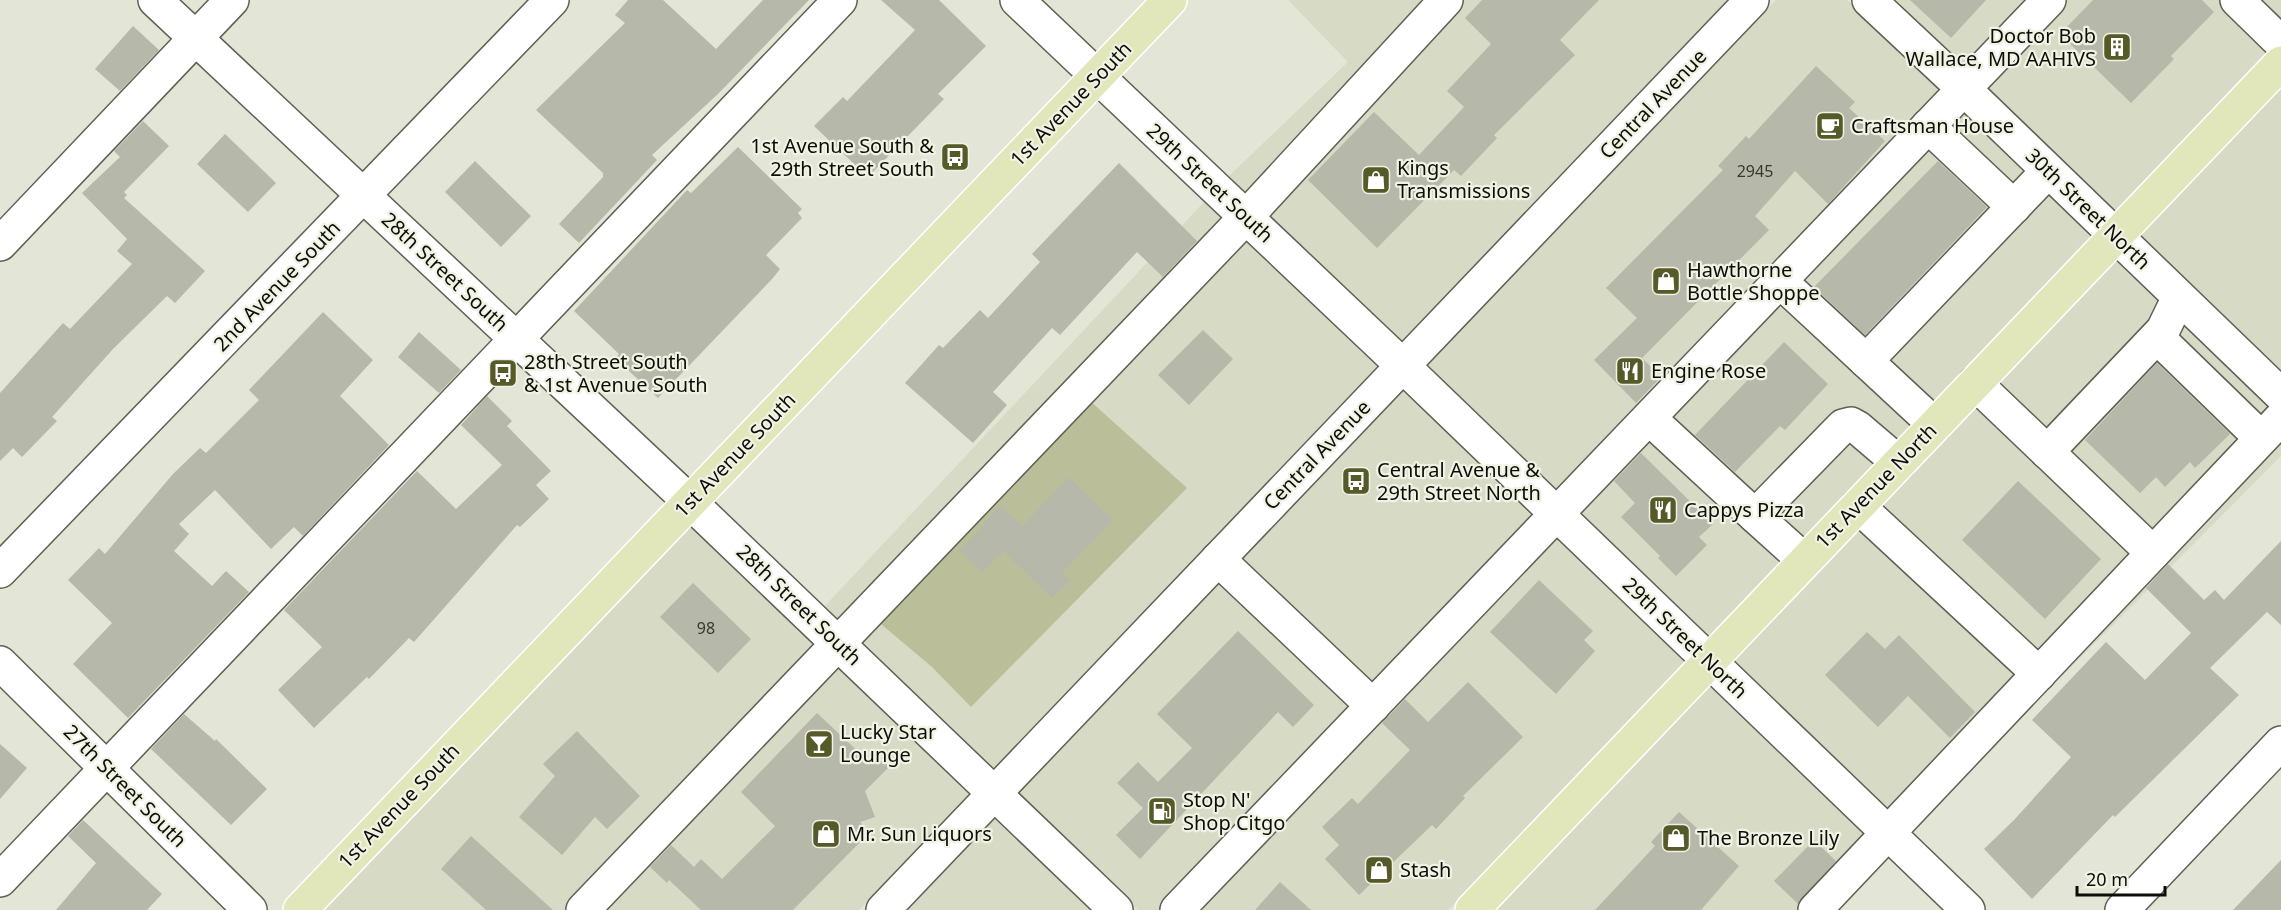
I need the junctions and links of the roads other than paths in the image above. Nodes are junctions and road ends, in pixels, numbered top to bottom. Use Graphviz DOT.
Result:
graph roads {
  1 [pos="155,0"];
  2 [pos="232,0"];
  3 [pos="552,0"];
  4 [pos="840,0"];
  5 [pos="1017,0"];
  6 [pos="1170,0"];
  7 [pos="1446,0"];
  8 [pos="1869,0"];
  9 [pos="2049,0"];
  10 [pos="2237,0"];
  11 [pos="1745,2"];
  12 [pos="196,38"];
  13 [pos="2281,43"];
  14 [pos="2281,63"];
  15 [pos="1097,76"];
  16 [pos="1964,89"];
  17 [pos="1928,126"];
  18 [pos="2048,171"];
  19 [pos="364,197"];
  20 [pos="2014,207"];
  21 [pos="1246,217"];
  22 [pos="2116,236"];
  23 [pos="0,244"];
  24 [pos="1780,281"];
  25 [pos="2179,297"];
  26 [pos="2157,337"];
  27 [pos="516,339"];
  28 [pos="1866,361"];
  29 [pos="1403,366"];
  30 [pos="1975,383"];
  31 [pos="2281,395"];
  32 [pos="1649,418"];
  33 [pos="1935,425"];
  34 [pos="2271,428"];
  35 [pos="2048,452"];
  36 [pos="1899,463"];
  37 [pos="690,502"];
  38 [pos="1858,506"];
  39 [pos="1557,514"];
  40 [pos="1755,516"];
  41 [pos="2153,553"];
  42 [pos="1218,559"];
  43 [pos="1805,561"];
  44 [pos="0,571"];
  45 [pos="837,643"];
  46 [pos="1710,661"];
  47 [pos="0,663"];
  48 [pos="2039,674"];
  49 [pos="1373,706"];
  50 [pos="2281,743"];
  51 [pos="106,768"];
  52 [pos="995,793"];
  53 [pos="1888,833"];
  54 [pos="0,880"];
  55 [pos="250,910"];
  56 [pos="300,910"];
  57 [pos="583,910"];
  58 [pos="883,910"];
  59 [pos="1116,910"];
  60 [pos="1177,910"];
  61 [pos="1472,910"];
  62 [pos="1815,910"];
  63 [pos="1968,910"];
  64 [pos="2122,910"];
  1 -- 12 [label="street, 28th Street South"];
  2 -- 12 [label="street"];
  3 -- 19 [label="street, 2nd Avenue South"];
  4 -- 27 [label="street"];
  5 -- 15 [label="street, 29th Street South"];
  6 -- 15 [label="main road, 1st Avenue South"];
  7 -- 21 [label="street"];
  8 -- 16 [label="street, 30th Street North"];
  9 -- 16 [label="street"];
  10 -- 13 [label="street"];
  11 -- 29 [label="street, Central Avenue"];
  12 -- 19 [label="street, 28th Street South"];
  12 -- 23 [label="street"];
  14 -- 22 [label="main road, 1st Avenue North"];
  15 -- 21 [label="street, 29th Street South"];
  15 -- 37 [label="main road, 1st Avenue South"];
  16 -- 17 [label="street"];
  16 -- 18 [label="street, 30th Street North"];
  17 -- 20 [label="street"];
  17 -- 24 [label="street"];
  18 -- 20 [label="street"];
  18 -- 22 [label="street, 30th Street North"];
  19 -- 27 [label="street, 28th Street South"];
  19 -- 44 [label="street, 2nd Avenue South"];
  20 -- 28 [label="street"];
  21 -- 29 [label="street, 29th Street South"];
  21 -- 45 [label="street"];
  22 -- 25 [label="street, 30th Street North"];
  22 -- 30 [label="main road, 1st Avenue North"];
  24 -- 28 [label="street"];
  24 -- 32 [label="street"];
  25 -- 26 [label="street"];
  25 -- 31 [label="street, 30th Street North"];
  26 -- 34 [label="street"];
  26 -- 35 [label="street"];
  27 -- 37 [label="street, 28th Street South"];
  27 -- 51 [label="street"];
  28 -- 33 [label="street"];
  29 -- 39 [label="street, 29th Street North"];
  29 -- 42 [label="street, Central Avenue"];
  30 -- 33 [label="main road, 1st Avenue North"];
  30 -- 35 [label="street"];
  32 -- 39 [label="street"];
  32 -- 40 [label="street"];
  33 -- 36 [label="main road, 1st Avenue North"];
  34 -- 41 [label="street"];
  35 -- 41 [label="street"];
  36 -- 38 [label="main road, 1st Avenue North"];
  36 -- 40 [label="street"];
  37 -- 45 [label="street, 28th Street South"];
  37 -- 56 [label="main road, 1st Avenue South"];
  38 -- 43 [label="main road, 1st Avenue North"];
  38 -- 48 [label="street"];
  39 -- 46 [label="street, 29th Street North"];
  39 -- 49 [label="street"];
  40 -- 43 [label="street"];
  41 -- 48 [label="street"];
  42 -- 49 [label="street"];
  42 -- 52 [label="street, Central Avenue"];
  43 -- 46 [label="main road, 1st Avenue North"];
  45 -- 52 [label="street, 28th Street South"];
  45 -- 57 [label="street"];
  46 -- 53 [label="street, 29th Street North"];
  46 -- 61 [label="main road, 1st Avenue North"];
  47 -- 51 [label="street, 27th Street South"];
  48 -- 53 [label="street"];
  49 -- 60 [label="street"];
  50 -- 64 [label="street"];
  51 -- 54 [label="street"];
  51 -- 55 [label="street, 27th Street South"];
  52 -- 58 [label="street, Central Avenue"];
  52 -- 59 [label="street, 28th Street South"];
  53 -- 62 [label="street"];
  53 -- 63 [label="street, 29th Street North"];
}
